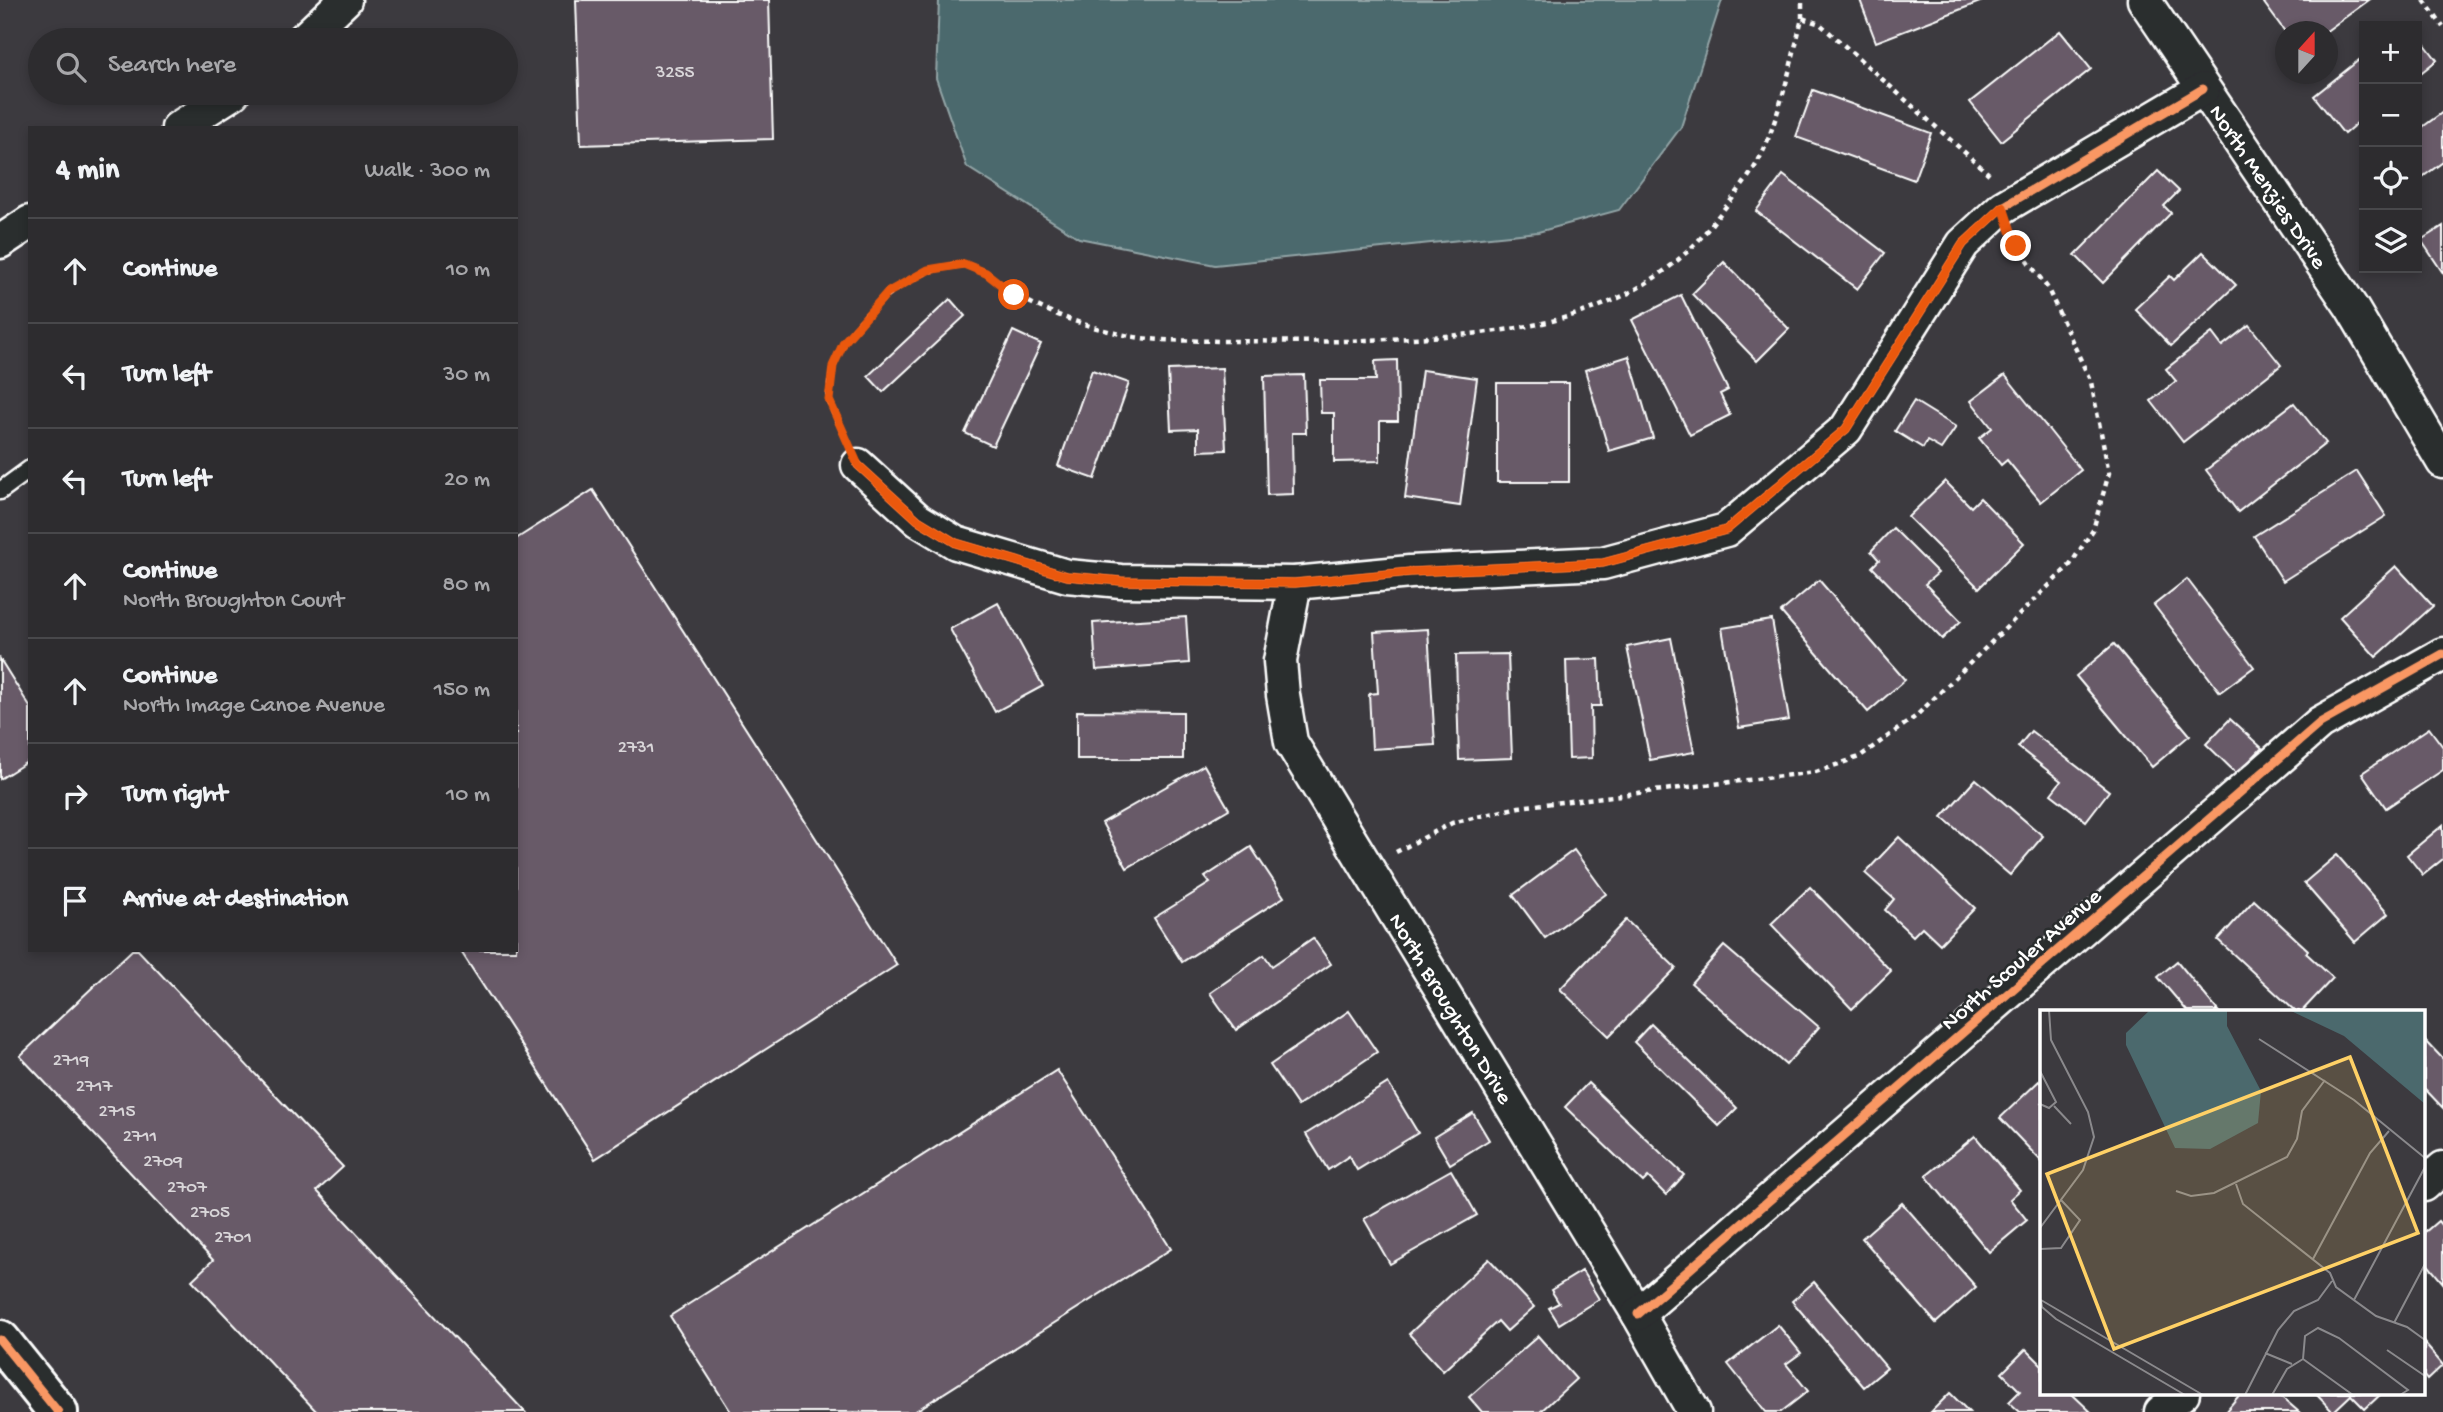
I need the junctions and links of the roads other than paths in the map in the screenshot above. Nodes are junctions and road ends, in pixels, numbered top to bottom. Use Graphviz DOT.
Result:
graph roads {
  1 [pos="345,0"];
  2 [pos="2144,0"];
  3 [pos="316,28"];
  4 [pos="2203,89"];
  5 [pos="214,105"];
  6 [pos="181,126"];
  7 [pos="28,223"];
  8 [pos="0,242"];
  9 [pos="2443,462"];
  10 [pos="858,465"];
  11 [pos="28,470"];
  12 [pos="0,491"];
  13 [pos="1295,583"];
  14 [pos="2443,654"];
  15 [pos="2443,1168"];
  16 [pos="2426,1183"];
  17 [pos="1638,1314"];
  18 [pos="0,1340"];
  19 [pos="2182,1394"];
  20 [pos="58,1412"];
  21 [pos="1694,1412"];
  22 [pos="2161,1412"];
  1 -- 3 [label="street"];
  2 -- 4 [label="street, North Menzies Drive"];
  4 -- 9 [label="street, North Menzies Drive"];
  4 -- 13 [label="street"];
  5 -- 6 [label="street"];
  7 -- 8 [label="street"];
  10 -- 13 [label="street"];
  11 -- 12 [label="lane"];
  13 -- 17 [label="street, North Broughton Drive"];
  14 -- 17 [label="street, North Scouler Avenue"];
  15 -- 16 [label="street"];
  17 -- 21 [label="street, North Broughton Drive"];
  18 -- 20 [label="street"];
  19 -- 22 [label="street"];
}
